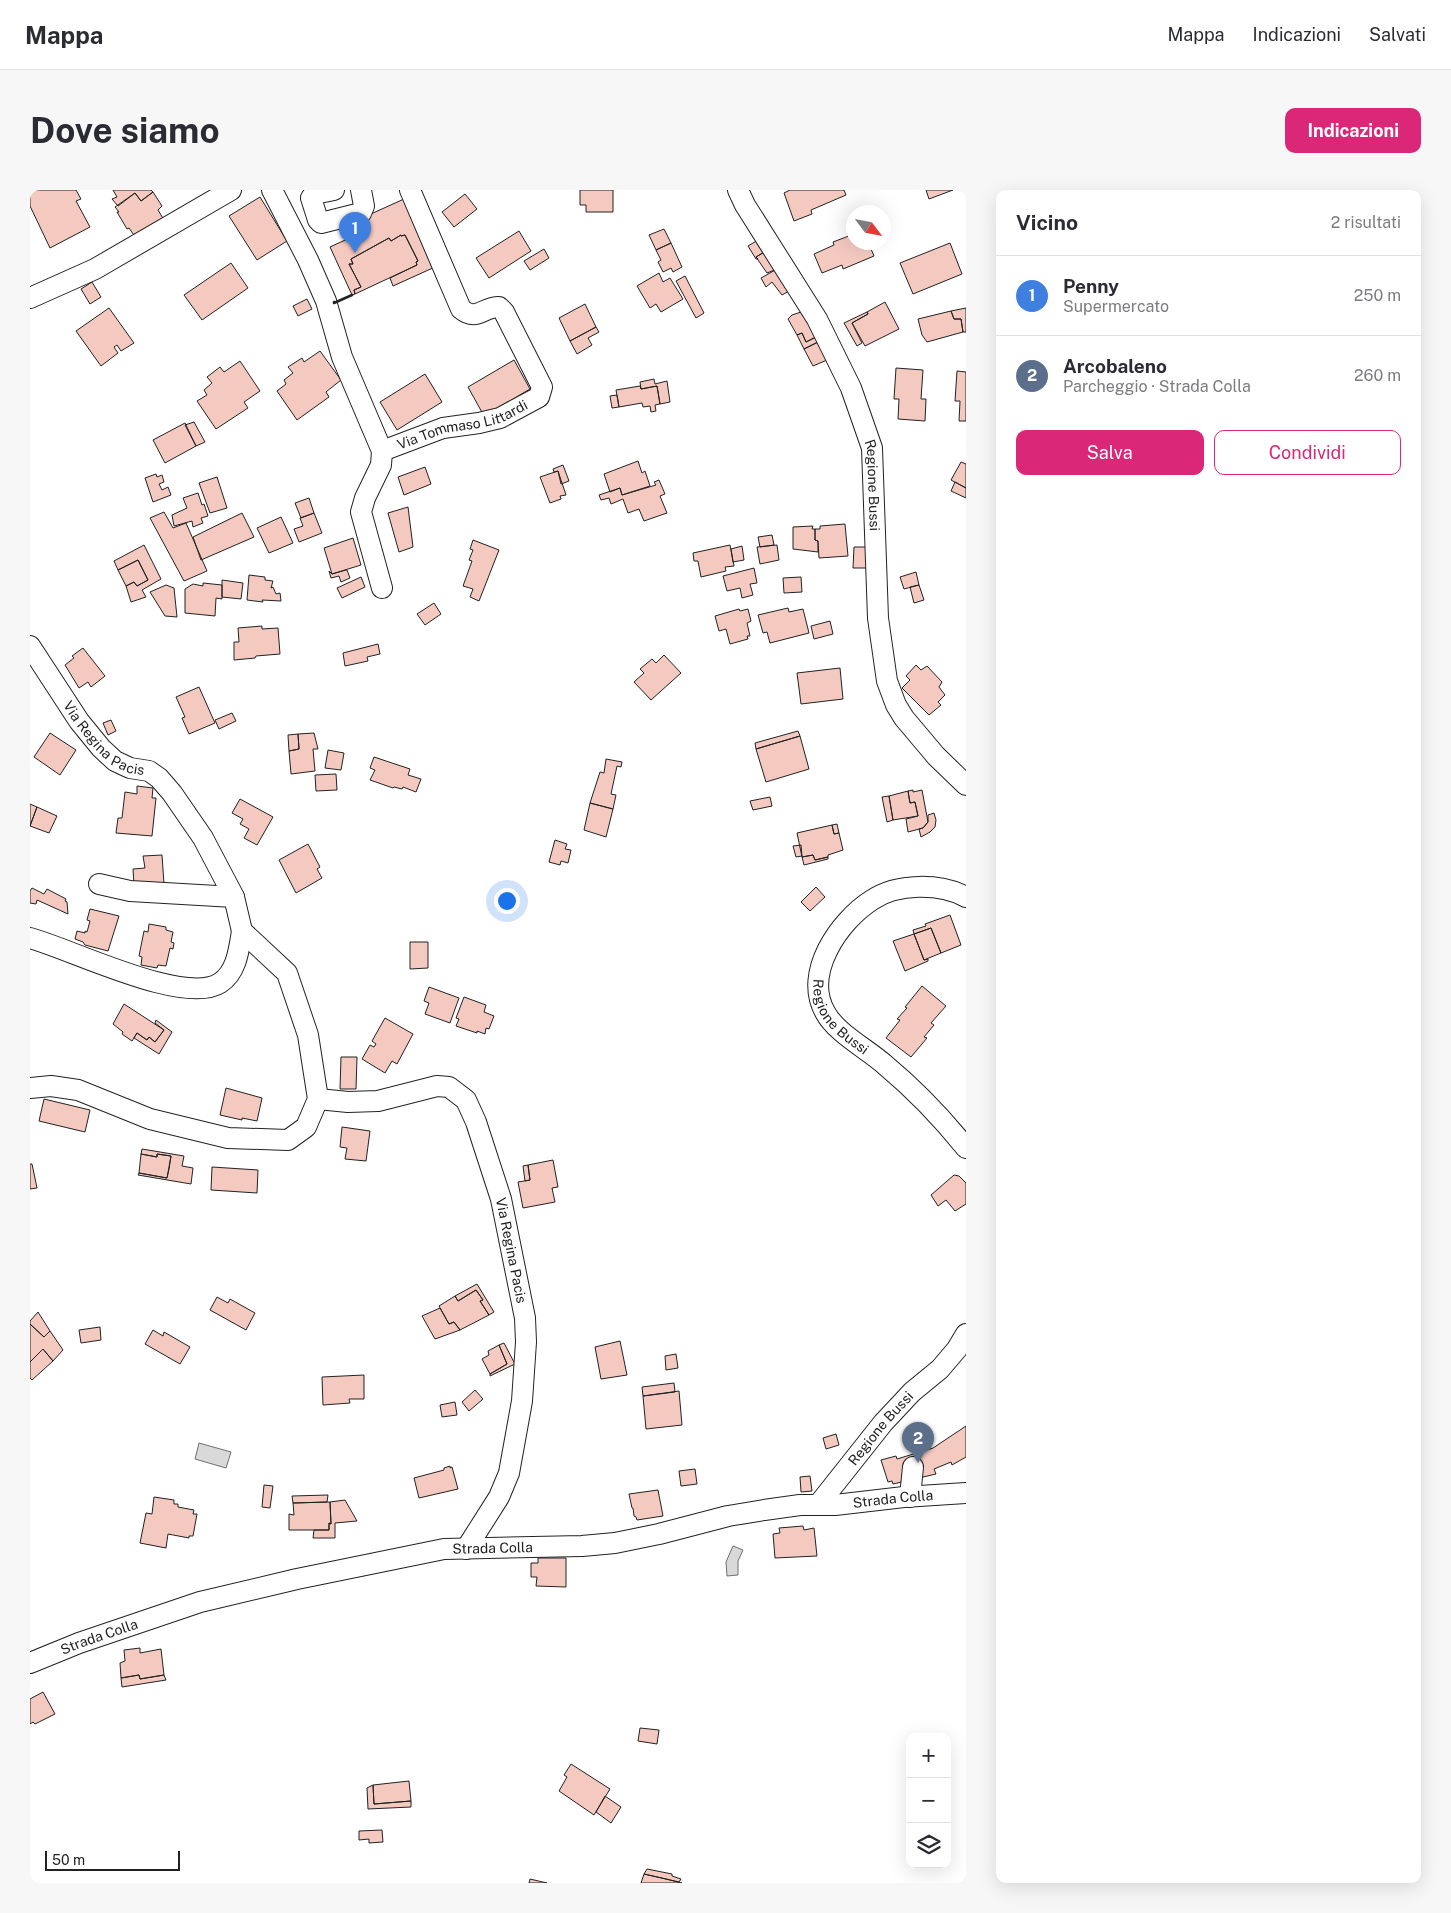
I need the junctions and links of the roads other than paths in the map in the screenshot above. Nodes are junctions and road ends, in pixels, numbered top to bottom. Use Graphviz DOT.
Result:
graph roads {
  1 [pos="231,190"];
  2 [pos="272,190"];
  3 [pos="334,190"];
  4 [pos="361,190"];
  5 [pos="410,190"];
  6 [pos="738,190"];
  7 [pos="30,298"];
  8 [pos="382,451"];
  9 [pos="382,588"];
  10 [pos="30,646"];
  11 [pos="966,785"];
  12 [pos="99,884"];
  13 [pos="234,897"];
  14 [pos="966,898"];
  15 [pos="242,931"];
  16 [pos="30,938"];
  17 [pos="30,1088"];
  18 [pos="318,1099"];
  19 [pos="966,1148"];
  20 [pos="966,1334"];
  21 [pos="913,1467"];
  22 [pos="966,1494"];
  23 [pos="910,1497"];
  24 [pos="818,1505"];
  25 [pos="466,1549"];
  26 [pos="30,1663"];
  1 -- 7 [label="street"];
  2 -- 8 [label="street, Via Tommaso Littardi"];
  3 -- 4 [label="street"];
  5 -- 8 [label="street, Via Tommaso Littardi"];
  6 -- 11 [label="street, Regione Bussi"];
  8 -- 9 [label="street, Via Tommaso Littardi"];
  10 -- 13 [label="street, Via Regina Pacis"];
  12 -- 13 [label="street"];
  13 -- 15 [label="street, Via Regina Pacis"];
  14 -- 19 [label="street, Regione Bussi"];
  15 -- 16 [label="street, Via Regina Pacis"];
  15 -- 18 [label="street"];
  17 -- 18 [label="street"];
  18 -- 25 [label="street, Via Regina Pacis"];
  20 -- 24 [label="street, Regione Bussi"];
  21 -- 23 [label="street"];
  22 -- 23 [label="street, Strada Colla"];
  23 -- 24 [label="street, Strada Colla"];
  24 -- 25 [label="street, Strada Colla"];
  25 -- 26 [label="street, Strada Colla"];
}
